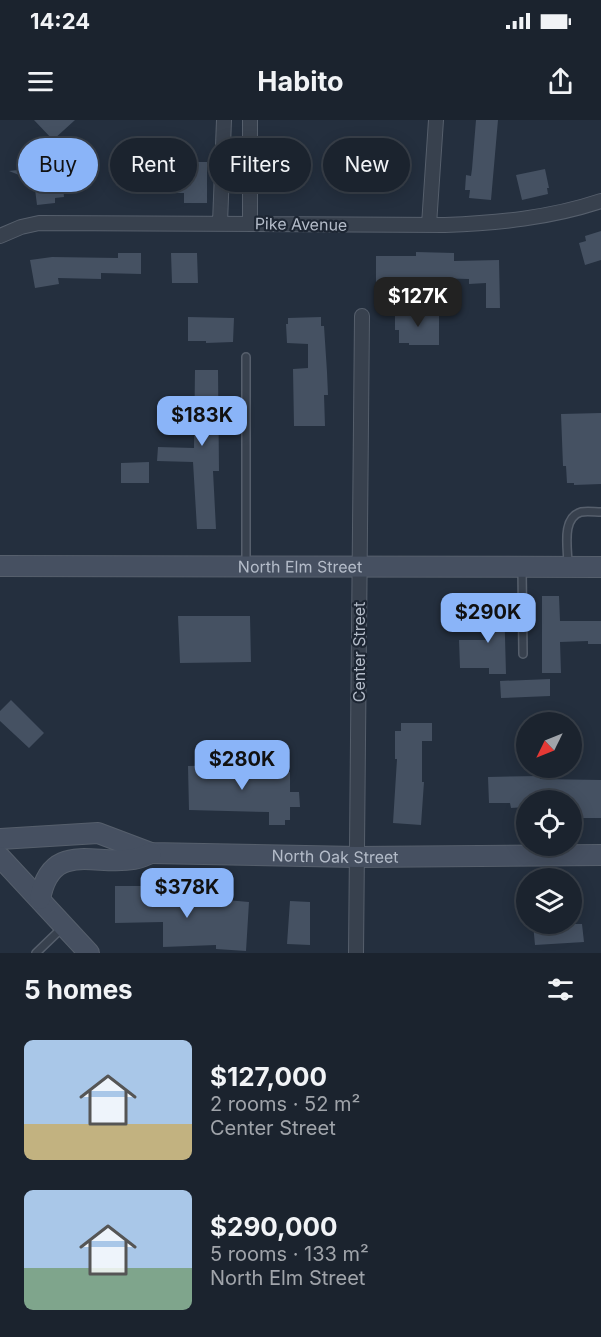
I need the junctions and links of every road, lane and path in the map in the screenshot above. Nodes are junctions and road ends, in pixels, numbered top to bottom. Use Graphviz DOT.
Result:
graph roads {
  1 [pos="224,120"];
  2 [pos="250,120"];
  3 [pos="436,120"];
  4 [pos="601,201"];
  5 [pos="220,223"];
  6 [pos="250,223"];
  7 [pos="429,225"];
  8 [pos="0,236"];
  9 [pos="362,316"];
  10 [pos="246,357"];
  11 [pos="601,512"];
  12 [pos="0,566"];
  13 [pos="246,566"];
  14 [pos="522,566"];
  15 [pos="360,567"];
  16 [pos="568,567"];
  17 [pos="601,567"];
  18 [pos="523,654"];
  19 [pos="0,839"];
  20 [pos="152,853"];
  21 [pos="601,855"];
  22 [pos="0,857"];
  23 [pos="357,857"];
  24 [pos="40,899"];
  25 [pos="64,926"];
  26 [pos="36,953"];
  27 [pos="89,953"];
  28 [pos="356,953"];
  1 -- 5 [label="street"];
  2 -- 6 [label="street"];
  3 -- 7 [label="street"];
  4 -- 7 [label="street, Pike Avenue"];
  5 -- 6 [label="street, Pike Avenue"];
  5 -- 8 [label="street, Pike Avenue"];
  6 -- 7 [label="street, Pike Avenue"];
  9 -- 15 [label="street, Center Street"];
  10 -- 13 [label="lane"];
  11 -- 16 [label="lane"];
  12 -- 13 [label="main road, North Elm Street"];
  13 -- 15 [label="main road, North Elm Street"];
  14 -- 15 [label="main road, North Elm Street"];
  14 -- 16 [label="main road, North Elm Street"];
  14 -- 18 [label="lane"];
  15 -- 23 [label="street, Center Street"];
  16 -- 17 [label="main road, North Elm Street"];
  19 -- 20 [label="main road, North Oak Street"];
  20 -- 23 [label="main road, North Oak Street"];
  20 -- 24 [label="main road"];
  21 -- 23 [label="main road, North Oak Street"];
  22 -- 24 [label="main road"];
  23 -- 28 [label="street, Center Street"];
  24 -- 25 [label="main road"];
  25 -- 26 [label="lane"];
  25 -- 27 [label="main road"];
}
